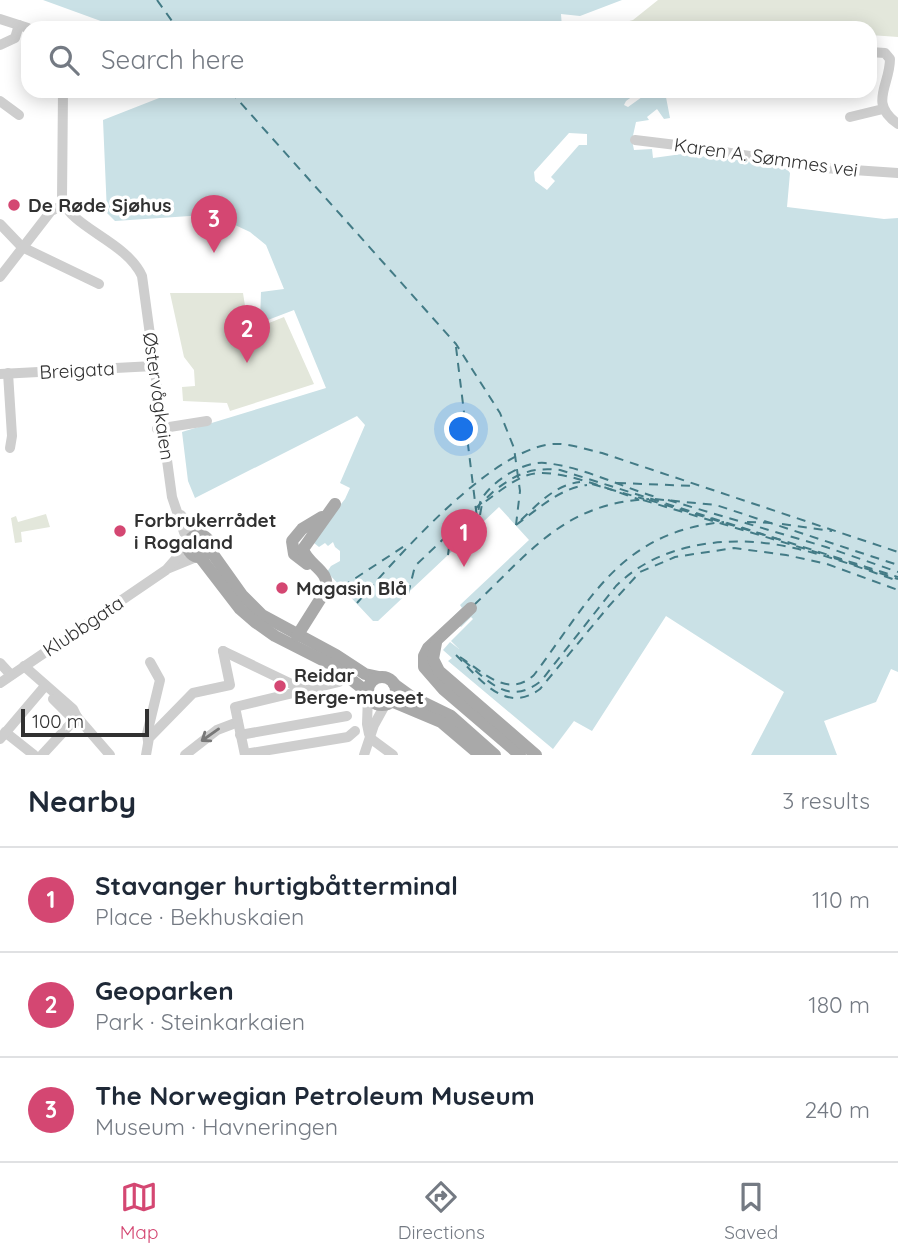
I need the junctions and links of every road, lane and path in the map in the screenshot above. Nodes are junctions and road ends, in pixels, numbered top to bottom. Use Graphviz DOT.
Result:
graph roads {
  1 [pos="0,19"];
  2 [pos="21,26"];
  3 [pos="21,31"];
  4 [pos="0,45"];
  5 [pos="877,52"];
  6 [pos="63,98"];
  7 [pos="0,101"];
  8 [pos="883,109"];
  9 [pos="19,116"];
  10 [pos="850,117"];
  11 [pos="898,124"];
  12 [pos="635,140"];
  13 [pos="898,173"];
  14 [pos="64,205"];
  15 [pos="0,224"];
  16 [pos="22,247"];
  17 [pos="0,277"];
  18 [pos="99,284"];
  19 [pos="154,366"];
  20 [pos="4,374"];
  21 [pos="207,421"];
  22 [pos="160,429"];
  23 [pos="10,448"];
  24 [pos="167,497"];
  25 [pos="200,535"];
  26 [pos="188,545"];
  27 [pos="202,555"];
  28 [pos="166,569"];
  29 [pos="327,586"];
  30 [pos="471,608"];
  31 [pos="297,636"];
  32 [pos="440,636"];
  33 [pos="150,662"];
  34 [pos="0,663"];
  35 [pos="24,666"];
  36 [pos="11,675"];
  37 [pos="379,677"];
  38 [pos="339,682"];
  39 [pos="0,683"];
  40 [pos="394,684"];
  41 [pos="45,686"];
  42 [pos="304,690"];
  43 [pos="368,694"];
  44 [pos="388,703"];
  45 [pos="347,716"];
  46 [pos="77,718"];
  47 [pos="238,722"];
  48 [pos="355,731"];
  49 [pos="240,735"];
  50 [pos="2,736"];
  51 [pos="370,738"];
  52 [pos="148,741"];
  53 [pos="34,755"];
  54 [pos="42,755"];
  55 [pos="111,755"];
  56 [pos="118,755"];
  57 [pos="146,755"];
  58 [pos="185,755"];
  59 [pos="245,755"];
  60 [pos="364,755"];
  61 [pos="393,755"];
  62 [pos="480,755"];
  63 [pos="495,755"];
  64 [pos="520,755"];
  65 [pos="536,755"];
  1 -- 2 [label="street"];
  3 -- 4 [label="street"];
  5 -- 8 [label="street"];
  6 -- 14 [label="street"];
  7 -- 9 [label="street"];
  8 -- 10 [label="street"];
  8 -- 11 [label="street"];
  12 -- 13 [label="street, Karen A. Sømmes vei"];
  14 -- 16 [label="street"];
  14 -- 19 [label="street, Østervågkaien"];
  15 -- 16 [label="street"];
  16 -- 17 [label="street"];
  16 -- 18 [label="street"];
  19 -- 20 [label="street, Breigata"];
  19 -- 22 [label="street, Østervågkaien"];
  20 -- 23 [label="street"];
  21 -- 22 [label="street"];
  22 -- 24 [label="street, Østervågkaien"];
  24 -- 25 [label="street, Østervågkaien"];
  24 -- 26 [label="street, Østervågkaien"];
  25 -- 26 [label="main road"];
  25 -- 27 [label="main road"];
  26 -- 27 [label="main road"];
  26 -- 28 [label="street, Klubbgata"];
  27 -- 28 [label="street, Klubbgata"];
  27 -- 31 [label="main road"];
  27 -- 43 [label="main road"];
  28 -- 35 [label="street, Klubbgata"];
  29 -- 29 [label="main road"];
  29 -- 31 [label="main road"];
  30 -- 32 [label="main road"];
  31 -- 37 [label="main road"];
  32 -- 64 [label="main road"];
  32 -- 65 [label="main road"];
  33 -- 52 [label="street"];
  34 -- 36 [label="street"];
  35 -- 36 [label="street, Klubbgata"];
  35 -- 41 [label="street"];
  36 -- 39 [label="street, Klubbgata"];
  37 -- 40 [label="main road"];
  37 -- 43 [label="main road"];
  38 -- 42 [label="street"];
  40 -- 44 [label="main road"];
  40 -- 63 [label="main road"];
  41 -- 46 [label="street"];
  41 -- 50 [label="street"];
  42 -- 47 [label="street"];
  42 -- 52 [label="street"];
  43 -- 44 [label="main road"];
  43 -- 51 [label="street"];
  44 -- 51 [label="street"];
  44 -- 62 [label="main road"];
  45 -- 49 [label="street"];
  46 -- 54 [label="street"];
  46 -- 55 [label="street"];
  47 -- 49 [label="street"];
  47 -- 58 [label="street, one-way"];
  48 -- 59 [label="street"];
  49 -- 59 [label="street"];
  50 -- 53 [label="street"];
  51 -- 60 [label="street"];
  51 -- 61 [label="street"];
  52 -- 57 [label="street"];
  55 -- 56 [label="street"];
}
